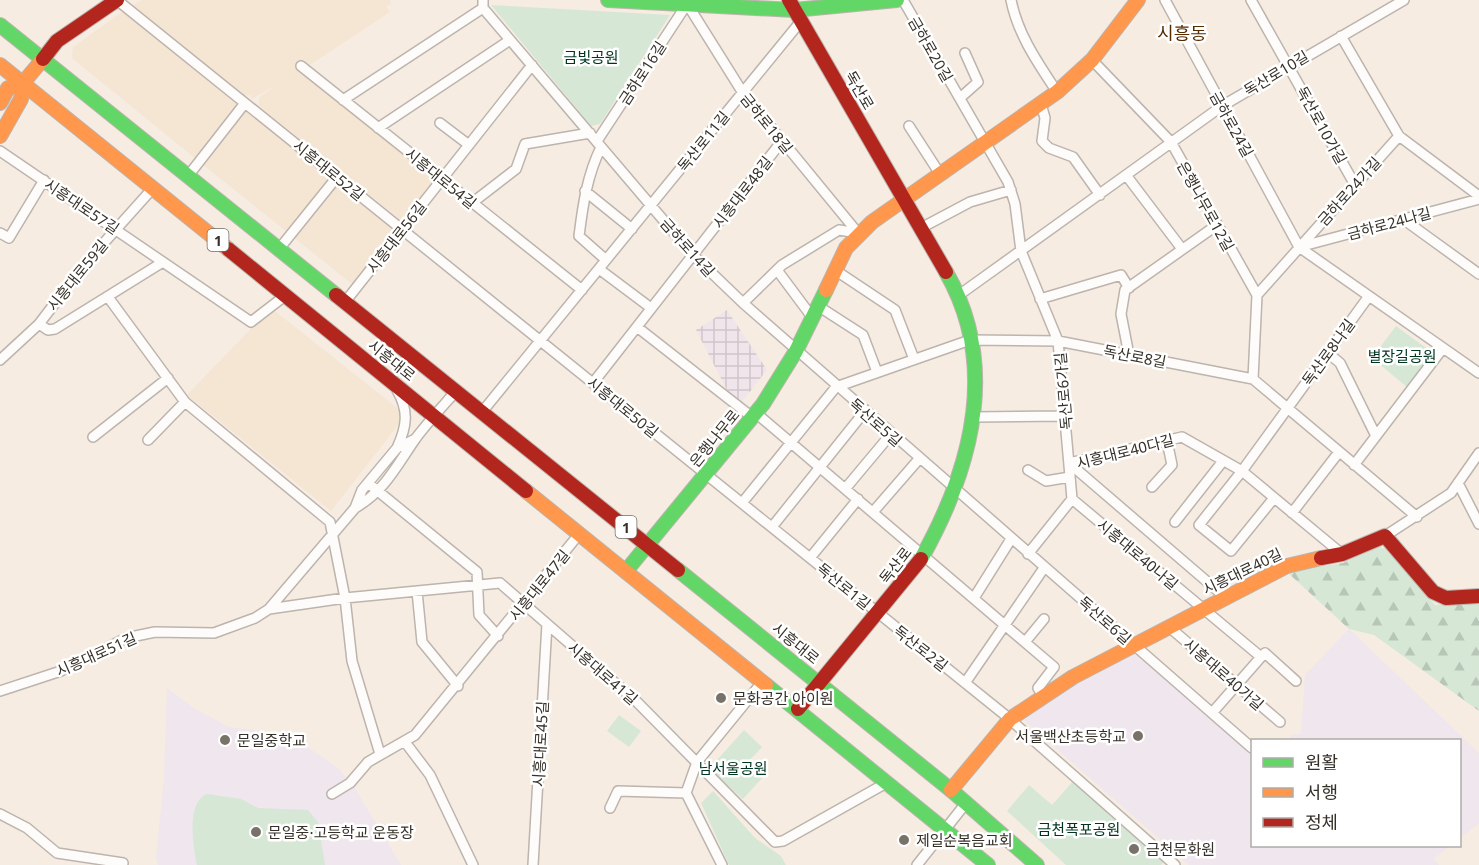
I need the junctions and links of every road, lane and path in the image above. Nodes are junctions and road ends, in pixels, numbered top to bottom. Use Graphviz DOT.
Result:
graph roads {
  1 [pos="117,0"];
  2 [pos="611,0"];
  3 [pos="897,0"];
  4 [pos="903,0"];
  5 [pos="1011,0"];
  6 [pos="1120,0"];
  7 [pos="1138,0"];
  8 [pos="1165,0"];
  9 [pos="1251,0"];
  10 [pos="1404,0"];
  11 [pos="686,2"];
  12 [pos="483,4"];
  13 [pos="795,10"];
  14 [pos="1125,19"];
  15 [pos="0,25"];
  16 [pos="1341,36"];
  17 [pos="510,40"];
  18 [pos="965,53"];
  19 [pos="43,59"];
  20 [pos="1092,60"];
  21 [pos="0,65"];
  22 [pos="532,65"];
  23 [pos="301,66"];
  24 [pos="1288,66"];
  25 [pos="23,83"];
  26 [pos="1057,92"];
  27 [pos="743,93"];
  28 [pos="960,98"];
  29 [pos="343,100"];
  30 [pos="0,103"];
  31 [pos="245,103"];
  32 [pos="1041,104"];
  33 [pos="1222,106"];
  34 [pos="440,123"];
  35 [pos="909,126"];
  36 [pos="378,128"];
  37 [pos="590,133"];
  38 [pos="0,136"];
  39 [pos="1399,136"];
  40 [pos="782,141"];
  41 [pos="1171,142"];
  42 [pos="986,143"];
  43 [pos="599,144"];
  44 [pos="469,145"];
  45 [pos="0,151"];
  46 [pos="940,174"];
  47 [pos="1126,175"];
  48 [pos="188,176"];
  49 [pos="337,177"];
  50 [pos="442,179"];
  51 [pos="44,180"];
  52 [pos="1355,185"];
  53 [pos="153,188"];
  54 [pos="1011,190"];
  55 [pos="585,191"];
  56 [pos="1100,195"];
  57 [pos="1479,198"];
  58 [pos="903,199"];
  59 [pos="472,203"];
  60 [pos="651,205"];
  61 [pos="1403,219"];
  62 [pos="1216,225"];
  63 [pos="116,228"];
  64 [pos="921,228"];
  65 [pos="402,229"];
  66 [pos="632,229"];
  67 [pos="0,233"];
  68 [pos="858,233"];
  69 [pos="1299,247"];
  70 [pos="279,249"];
  71 [pos="1182,249"];
  72 [pos="1021,251"];
  73 [pos="693,255"];
  74 [pos="606,260"];
  75 [pos="163,262"];
  76 [pos="599,269"];
  77 [pos="777,270"];
  78 [pos="835,270"];
  79 [pos="1479,274"];
  80 [pos="1129,288"];
  81 [pos="582,290"];
  82 [pos="286,295"];
  83 [pos="959,295"];
  84 [pos="1257,295"];
  85 [pos="1369,296"];
  86 [pos="108,297"];
  87 [pos="1040,299"];
  88 [pos="345,302"];
  89 [pos="743,303"];
  90 [pos="651,308"];
  91 [pos="815,312"];
  92 [pos="39,324"];
  93 [pos="637,327"];
  94 [pos="541,340"];
  95 [pos="970,340"];
  96 [pos="1058,341"];
  97 [pos="1443,348"];
  98 [pos="796,351"];
  99 [pos="1328,352"];
  100 [pos="1129,355"];
  101 [pos="915,359"];
  102 [pos="0,360"];
  103 [pos="878,372"];
  104 [pos="1479,373"];
  105 [pos="168,378"];
  106 [pos="1253,379"];
  107 [pos="392,381"];
  108 [pos="593,382"];
  109 [pos="836,387"];
  110 [pos="456,391"];
  111 [pos="185,402"];
  112 [pos="1287,409"];
  113 [pos="865,411"];
  114 [pos="482,412"];
  115 [pos="754,415"];
  116 [pos="435,416"];
  117 [pos="1065,416"];
  118 [pos="974,417"];
  119 [pos="891,434"];
  120 [pos="93,436"];
  121 [pos="1376,436"];
  122 [pos="415,439"];
  123 [pos="148,440"];
  124 [pos="1167,441"];
  125 [pos="791,443"];
  126 [pos="397,448"];
  127 [pos="1339,452"];
  128 [pos="1479,453"];
  129 [pos="919,459"];
  130 [pos="1223,461"];
  131 [pos="1069,463"];
  132 [pos="1354,465"];
  133 [pos="820,468"];
  134 [pos="1028,470"];
  135 [pos="1242,471"];
  136 [pos="706,474"];
  137 [pos="1070,477"];
  138 [pos="368,483"];
  139 [pos="1458,483"];
  140 [pos="1152,487"];
  141 [pos="845,489"];
  142 [pos="378,491"];
  143 [pos="957,492"];
  144 [pos="1274,498"];
  145 [pos="858,499"];
  146 [pos="1072,499"];
  147 [pos="742,503"];
  148 [pos="355,508"];
  149 [pos="873,512"];
  150 [pos="1292,513"];
  151 [pos="1417,516"];
  152 [pos="1175,522"];
  153 [pos="1479,524"];
  154 [pos="772,527"];
  155 [pos="333,532"];
  156 [pos="580,533"];
  157 [pos="1385,536"];
  158 [pos="1011,539"];
  159 [pos="648,545"];
  160 [pos="1028,554"];
  161 [pos="924,555"];
  162 [pos="1342,555"];
  163 [pos="810,558"];
  164 [pos="1044,568"];
  165 [pos="626,571"];
  166 [pos="478,585"];
  167 [pos="417,591"];
  168 [pos="1479,596"];
  169 [pos="1225,597"];
  170 [pos="345,598"];
  171 [pos="974,598"];
  172 [pos="524,604"];
  173 [pos="1203,608"];
  174 [pos="269,609"];
  175 [pos="878,613"];
  176 [pos="1044,619"];
  177 [pos="547,624"];
  178 [pos="1006,626"];
  179 [pos="1168,626"];
  180 [pos="498,636"];
  181 [pos="1026,642"];
  182 [pos="1133,645"];
  183 [pos="1261,657"];
  184 [pos="763,681"];
  185 [pos="1296,681"];
  186 [pos="819,683"];
  187 [pos="965,683"];
  188 [pos="1236,685"];
  189 [pos="458,686"];
  190 [pos="0,691"];
  191 [pos="1043,696"];
  192 [pos="798,709"];
  193 [pos="1212,713"];
  194 [pos="1010,719"];
  195 [pos="1280,722"];
  196 [pos="405,742"];
  197 [pos="1251,747"];
  198 [pos="380,754"];
  199 [pos="697,762"];
  200 [pos="888,782"];
  201 [pos="951,790"];
  202 [pos="686,793"];
  203 [pos="332,794"];
  204 [pos="966,803"];
  205 [pos="610,808"];
  206 [pos="0,814"];
  207 [pos="946,829"];
  208 [pos="123,863"];
  209 [pos="473,865"];
  210 [pos="533,865"];
  211 [pos="722,865"];
  212 [pos="917,865"];
  213 [pos="988,865"];
  214 [pos="1037,865"];
  215 [pos="1175,865"];
  1 -- 19 [label="main road"];
  1 -- 31 [label="street, 시흥대로52길"];
  2 -- 11 [label="main road"];
  3 -- 13 [label="main road"];
  4 -- 28 [label="street, 금하로20길"];
  5 -- 26 [label="street"];
  6 -- 14 [label="main road"];
  7 -- 14 [label="main road, 은행나무로"];
  8 -- 33 [label="street, 금하로24길"];
  9 -- 24 [label="street, 독산로10가길"];
  10 -- 16 [label="street, 독산로10길"];
  11 -- 13 [label="main road"];
  11 -- 27 [label="street, 금하로18길"];
  11 -- 43 [label="street, 금하로16길"];
  12 -- 17 [label="street, 금하로14길"];
  12 -- 29 [label="street, 금하로14길"];
  13 -- 27 [label="street, 독산로11길"];
  13 -- 58 [label="main road, 독산로"];
  14 -- 20 [label="main road, 은행나무로"];
  15 -- 19 [label="main road, 시흥대로"];
  16 -- 24 [label="street, 독산로10길"];
  16 -- 39 [label="street"];
  17 -- 22 [label="street, 금하로14길"];
  17 -- 36 [label="street"];
  18 -- 28 [label="street, 금하로20길"];
  19 -- 25 [label="main road"];
  19 -- 48 [label="main road, 시흥대로 / 1"];
  20 -- 26 [label="main road, 은행나무로"];
  20 -- 41 [label="street, 은행나무로12길"];
  21 -- 25 [label="main road, 시흥대로"];
  22 -- 37 [label="street, 금하로14길"];
  22 -- 44 [label="street, 시흥대로56길"];
  23 -- 29 [label="street, 시흥대로54길"];
  24 -- 33 [label="street, 독산로10길"];
  24 -- 52 [label="street, 독산로10가길"];
  25 -- 30 [label="main road"];
  25 -- 38 [label="main road"];
  25 -- 53 [label="main road, 시흥대로 / 1"];
  26 -- 32 [label="main road, 은행나무로"];
  27 -- 40 [label="street, 금하로18길"];
  27 -- 60 [label="street, 독산로11길"];
  28 -- 42 [label="street, 금하로20길"];
  29 -- 36 [label="street, 시흥대로54길"];
  31 -- 48 [label="street"];
  31 -- 49 [label="street, 시흥대로52길"];
  32 -- 42 [label="main road, 은행나무로"];
  32 -- 56 [label="street"];
  33 -- 41 [label="street, 독산로10길"];
  33 -- 69 [label="street, 금하로24길"];
  34 -- 44 [label="street"];
  35 -- 46 [label="street"];
  36 -- 50 [label="street, 시흥대로54길"];
  37 -- 43 [label="street, 금하로14길"];
  37 -- 59 [label="street"];
  39 -- 52 [label="street, 금하로24가길"];
  39 -- 57 [label="street, 금하로24나길"];
  40 -- 68 [label="street, 금하로18길"];
  40 -- 73 [label="street, 시흥대로48길"];
  41 -- 47 [label="street, 독산로10길"];
  41 -- 62 [label="street, 은행나무로12길"];
  42 -- 46 [label="main road, 은행나무로"];
  42 -- 54 [label="street, 금하로20길"];
  43 -- 55 [label="street"];
  43 -- 60 [label="street, 금하로14길"];
  44 -- 50 [label="street, 시흥대로56길"];
  45 -- 51 [label="street, 시흥대로57길"];
  46 -- 58 [label="main road, 은행나무로"];
  47 -- 56 [label="street, 독산로10길"];
  47 -- 71 [label="street"];
  48 -- 70 [label="main road, 시흥대로 / 1"];
  49 -- 65 [label="street, 시흥대로52길"];
  49 -- 70 [label="street"];
  50 -- 59 [label="street, 시흥대로54길"];
  50 -- 65 [label="street, 시흥대로56길"];
  51 -- 63 [label="street, 시흥대로57길"];
  51 -- 67 [label="street"];
  52 -- 69 [label="street, 금하로24가길"];
  53 -- 63 [label="street, 시흥대로59길"];
  53 -- 82 [label="main road, 시흥대로 / 1"];
  54 -- 64 [label="street"];
  54 -- 72 [label="street, 금하로20길"];
  55 -- 66 [label="street"];
  55 -- 74 [label="street"];
  56 -- 72 [label="street, 독산로10길"];
  57 -- 61 [label="street, 금하로24나길"];
  58 -- 64 [label="main road, 독산로"];
  58 -- 68 [label="main road, 은행나무로"];
  59 -- 81 [label="street, 시흥대로54길"];
  60 -- 66 [label="street"];
  60 -- 73 [label="street, 금하로14길"];
  61 -- 69 [label="street, 금하로24나길"];
  61 -- 79 [label="street"];
  62 -- 71 [label="street"];
  62 -- 84 [label="street, 은행나무로12길"];
  63 -- 75 [label="street, 시흥대로57길"];
  63 -- 92 [label="street, 시흥대로59길"];
  64 -- 83 [label="main road, 독산로"];
  65 -- 88 [label="street, 시흥대로56길"];
  65 -- 94 [label="street, 시흥대로52길"];
  66 -- 74 [label="street"];
  68 -- 77 [label="street"];
  68 -- 78 [label="main road, 은행나무로"];
  69 -- 84 [label="street"];
  69 -- 85 [label="street, 금하로24길"];
  70 -- 88 [label="main road, 시흥대로 / 1"];
  71 -- 80 [label="street"];
  72 -- 83 [label="street, 독산로10길"];
  72 -- 87 [label="street, 독산로6가길"];
  73 -- 89 [label="street, 금하로14길"];
  73 -- 90 [label="street, 시흥대로48길"];
  74 -- 76 [label="street"];
  75 -- 82 [label="street, 시흥대로57길"];
  75 -- 86 [label="street"];
  76 -- 81 [label="street"];
  76 -- 90 [label="street"];
  77 -- 89 [label="street"];
  77 -- 91 [label="street"];
  78 -- 91 [label="main road, 은행나무로"];
  78 -- 101 [label="street"];
  80 -- 87 [label="street"];
  80 -- 100 [label="street"];
  81 -- 94 [label="street"];
  82 -- 107 [label="main road, 시흥대로 / 1"];
  83 -- 95 [label="main road, 독산로"];
  84 -- 106 [label="street"];
  85 -- 97 [label="street, 금하로24길"];
  85 -- 99 [label="street, 독산로8나길"];
  86 -- 92 [label="street"];
  86 -- 105 [label="street"];
  87 -- 96 [label="street, 독산로6가길"];
  88 -- 110 [label="main road, 시흥대로 / 1"];
  89 -- 98 [label="street, 금하로14길"];
  90 -- 93 [label="street, 시흥대로48길"];
  91 -- 98 [label="main road, 은행나무로"];
  91 -- 103 [label="street"];
  92 -- 102 [label="street, 시흥대로59길"];
  93 -- 108 [label="street, 시흥대로48길"];
  93 -- 115 [label="street"];
  94 -- 108 [label="street, 시흥대로50길"];
  94 -- 114 [label="street"];
  95 -- 96 [label="street, 독산로8길"];
  95 -- 101 [label="street, 독산로8길"];
  95 -- 118 [label="main road, 독산로"];
  96 -- 100 [label="street, 독산로8길"];
  96 -- 117 [label="street, 독산로6가길"];
  97 -- 104 [label="street, 금하로24길"];
  97 -- 121 [label="street"];
  98 -- 109 [label="street, 독산로5길"];
  98 -- 115 [label="main road, 은행나무로"];
  99 -- 112 [label="street, 독산로8나길"];
  99 -- 121 [label="street"];
  100 -- 106 [label="street, 독산로8길"];
  101 -- 103 [label="street, 독산로8길"];
  103 -- 109 [label="street, 독산로8길"];
  105 -- 111 [label="street"];
  105 -- 120 [label="street"];
  106 -- 112 [label="street"];
  107 -- 116 [label="main road, 시흥대로 / 1"];
  107 -- 126 [label="street"];
  108 -- 136 [label="street, 시흥대로50길"];
  109 -- 113 [label="street, 독산로5길"];
  109 -- 125 [label="street"];
  110 -- 114 [label="main road, 시흥대로 / 1"];
  110 -- 116 [label="street, 시흥대로51길"];
  111 -- 123 [label="street"];
  111 -- 155 [label="street"];
  112 -- 127 [label="street"];
  112 -- 135 [label="street"];
  113 -- 119 [label="street, 독산로5길"];
  113 -- 133 [label="street"];
  114 -- 159 [label="main road, 시흥대로 / 1"];
  115 -- 125 [label="street"];
  115 -- 136 [label="main road, 은행나무로"];
  116 -- 122 [label="street, 시흥대로51길"];
  116 -- 156 [label="main road, 시흥대로 / 1"];
  117 -- 118 [label="street"];
  117 -- 131 [label="street, 독산로6가길"];
  118 -- 143 [label="main road, 독산로"];
  119 -- 129 [label="street, 독산로5길"];
  119 -- 141 [label="street"];
  121 -- 132 [label="street"];
  122 -- 126 [label="street, 시흥대로51길"];
  122 -- 142 [label="street, 시흥대로51길"];
  124 -- 130 [label="street, 시흥대로40다길"];
  124 -- 131 [label="street, 시흥대로40다길"];
  124 -- 140 [label="street"];
  125 -- 133 [label="street"];
  125 -- 147 [label="street"];
  126 -- 138 [label="street, 시흥대로51길"];
  127 -- 132 [label="street"];
  127 -- 150 [label="street"];
  128 -- 139 [label="street"];
  129 -- 143 [label="street, 독산로5길"];
  129 -- 149 [label="street"];
  130 -- 135 [label="street, 시흥대로40다길"];
  130 -- 152 [label="street"];
  131 -- 137 [label="street, 독산로6가길"];
  131 -- 169 [label="street, 시흥대로40다길"];
  132 -- 151 [label="street"];
  133 -- 141 [label="street"];
  133 -- 154 [label="street"];
  134 -- 137 [label="street"];
  135 -- 144 [label="street, 시흥대로40다길"];
  135 -- 144 [label="street"];
  136 -- 147 [label="street, 독산로1길"];
  136 -- 159 [label="main road, 은행나무로"];
  137 -- 146 [label="street, 독산로6가길"];
  138 -- 142 [label="street"];
  138 -- 148 [label="street, 시흥대로51길"];
  139 -- 151 [label="street"];
  139 -- 153 [label="street"];
  141 -- 145 [label="street"];
  142 -- 148 [label="street, 시흥대로51길"];
  142 -- 166 [label="street"];
  143 -- 158 [label="street, 독산로6길"];
  143 -- 161 [label="main road, 독산로"];
  144 -- 150 [label="street, 시흥대로40다길"];
  145 -- 149 [label="street"];
  145 -- 163 [label="street, 독산로1길"];
  146 -- 160 [label="street"];
  146 -- 173 [label="street, 시흥대로40나길"];
  147 -- 154 [label="street, 독산로1길"];
  148 -- 155 [label="street, 시흥대로51길"];
  149 -- 161 [label="street"];
  150 -- 162 [label="street, 시흥대로40다길"];
  151 -- 157 [label="street"];
  154 -- 163 [label="street, 독산로1길"];
  155 -- 170 [label="street"];
  155 -- 174 [label="street, 시흥대로51길"];
  156 -- 165 [label="main road, 시흥대로 / 1"];
  156 -- 172 [label="street, 시흥대로47길"];
  157 -- 162 [label="main road, 시흥대로40길"];
  157 -- 168 [label="main road"];
  158 -- 160 [label="street, 독산로6길"];
  158 -- 171 [label="street"];
  159 -- 165 [label="main road, 은행나무로"];
  159 -- 186 [label="main road, 시흥대로 / 1"];
  160 -- 164 [label="street, 독산로6길"];
  161 -- 171 [label="street"];
  161 -- 175 [label="main road, 독산로"];
  162 -- 169 [label="main road, 시흥대로40길"];
  163 -- 175 [label="street, 독산로1길"];
  164 -- 178 [label="street"];
  164 -- 182 [label="street, 독산로6길"];
  165 -- 184 [label="main road, 시흥대로 / 1"];
  166 -- 167 [label="street, 시흥대로41길"];
  166 -- 172 [label="street, 시흥대로41길"];
  166 -- 180 [label="street, 시흥대로47길"];
  167 -- 170 [label="street, 시흥대로41길"];
  167 -- 189 [label="street"];
  169 -- 173 [label="main road, 시흥대로40길"];
  170 -- 174 [label="street, 시흥대로41길"];
  170 -- 198 [label="street"];
  171 -- 178 [label="street"];
  172 -- 177 [label="street, 시흥대로41길"];
  172 -- 180 [label="street, 시흥대로47길"];
  173 -- 179 [label="main road, 시흥대로40길"];
  173 -- 183 [label="street, 시흥대로40길"];
  174 -- 190 [label="street, 시흥대로51길"];
  175 -- 186 [label="main road, 독산로"];
  175 -- 187 [label="street, 독산로2길"];
  176 -- 181 [label="street"];
  177 -- 199 [label="street, 시흥대로41길"];
  177 -- 210 [label="street, 시흥대로45길"];
  178 -- 181 [label="street"];
  178 -- 187 [label="street"];
  179 -- 182 [label="main road, 시흥대로40길"];
  179 -- 188 [label="street, 시흥대로40가길"];
  180 -- 189 [label="street, 시흥대로47길"];
  181 -- 191 [label="street"];
  182 -- 191 [label="main road, 시흥대로40길"];
  182 -- 193 [label="street, 독산로6길"];
  183 -- 185 [label="street, 시흥대로40길"];
  183 -- 188 [label="street"];
  184 -- 192 [label="main road, 시흥대로 / 1"];
  184 -- 199 [label="street"];
  186 -- 192 [label="main road, 독산로"];
  186 -- 201 [label="main road, 시흥대로 / 1"];
  187 -- 194 [label="street, 독산로2길"];
  188 -- 193 [label="street"];
  188 -- 195 [label="street, 시흥대로40가길"];
  189 -- 196 [label="street, 시흥대로47길"];
  191 -- 194 [label="main road, 시흥대로40길"];
  192 -- 200 [label="main road, 시흥대로 / 1"];
  193 -- 197 [label="street, 독산로6길"];
  194 -- 201 [label="main road, 시흥대로40길"];
  194 -- 215 [label="street, 독산로2길"];
  196 -- 198 [label="street, 시흥대로47길"];
  196 -- 209 [label="street"];
  198 -- 203 [label="street, 시흥대로47길"];
  199 -- 200 [label="street, 시흥대로41길"];
  199 -- 202 [label="street"];
  200 -- 207 [label="main road, 시흥대로 / 1"];
  201 -- 204 [label="main road, 시흥대로 / 1"];
  202 -- 205 [label="street"];
  202 -- 211 [label="street"];
  204 -- 207 [label="street"];
  204 -- 214 [label="main road, 시흥대로 / 1"];
  206 -- 208 [label="street"];
  207 -- 212 [label="street"];
  207 -- 213 [label="main road, 시흥대로 / 1"];
}
